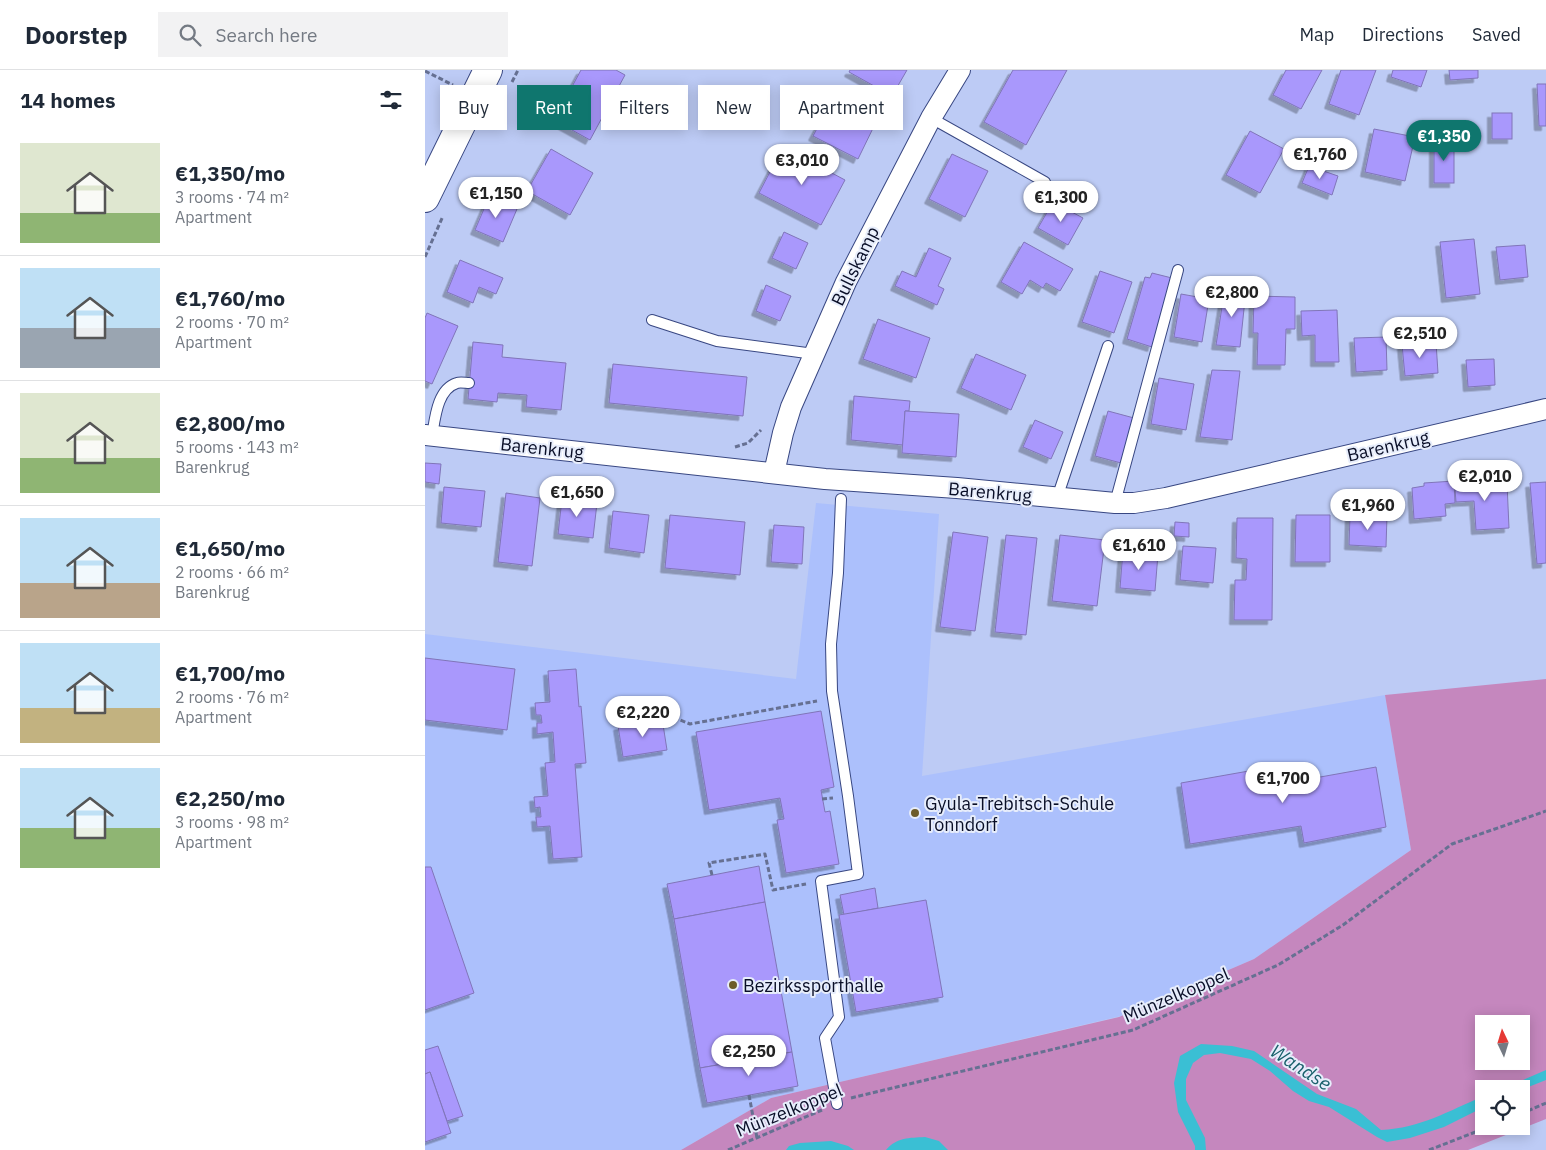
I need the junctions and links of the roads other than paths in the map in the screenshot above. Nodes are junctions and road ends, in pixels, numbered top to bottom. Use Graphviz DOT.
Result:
graph roads {
  1 [pos="488,70"];
  2 [pos="960,70"];
  3 [pos="931,118"];
  4 [pos="1045,182"];
  5 [pos="425,198"];
  6 [pos="1178,270"];
  7 [pos="652,320"];
  8 [pos="1108,346"];
  9 [pos="813,354"];
  10 [pos="469,383"];
  11 [pos="1546,409"];
  12 [pos="429,436"];
  13 [pos="774,473"];
  14 [pos="1057,498"];
  15 [pos="841,499"];
  16 [pos="1115,503"];
  17 [pos="837,1104"];
  1 -- 5 [label="street"];
  2 -- 3 [label="street, Bullskamp"];
  3 -- 4 [label="lane"];
  3 -- 9 [label="street, Bullskamp"];
  6 -- 16 [label="lane"];
  7 -- 9 [label="lane"];
  8 -- 14 [label="lane"];
  9 -- 13 [label="street, Bullskamp"];
  10 -- 12 [label="lane"];
  11 -- 16 [label="street, Barenkrug"];
  12 -- 13 [label="street, Barenkrug"];
  13 -- 14 [label="street, Barenkrug"];
  14 -- 16 [label="street, Barenkrug"];
  15 -- 17 [label="lane"];
}
